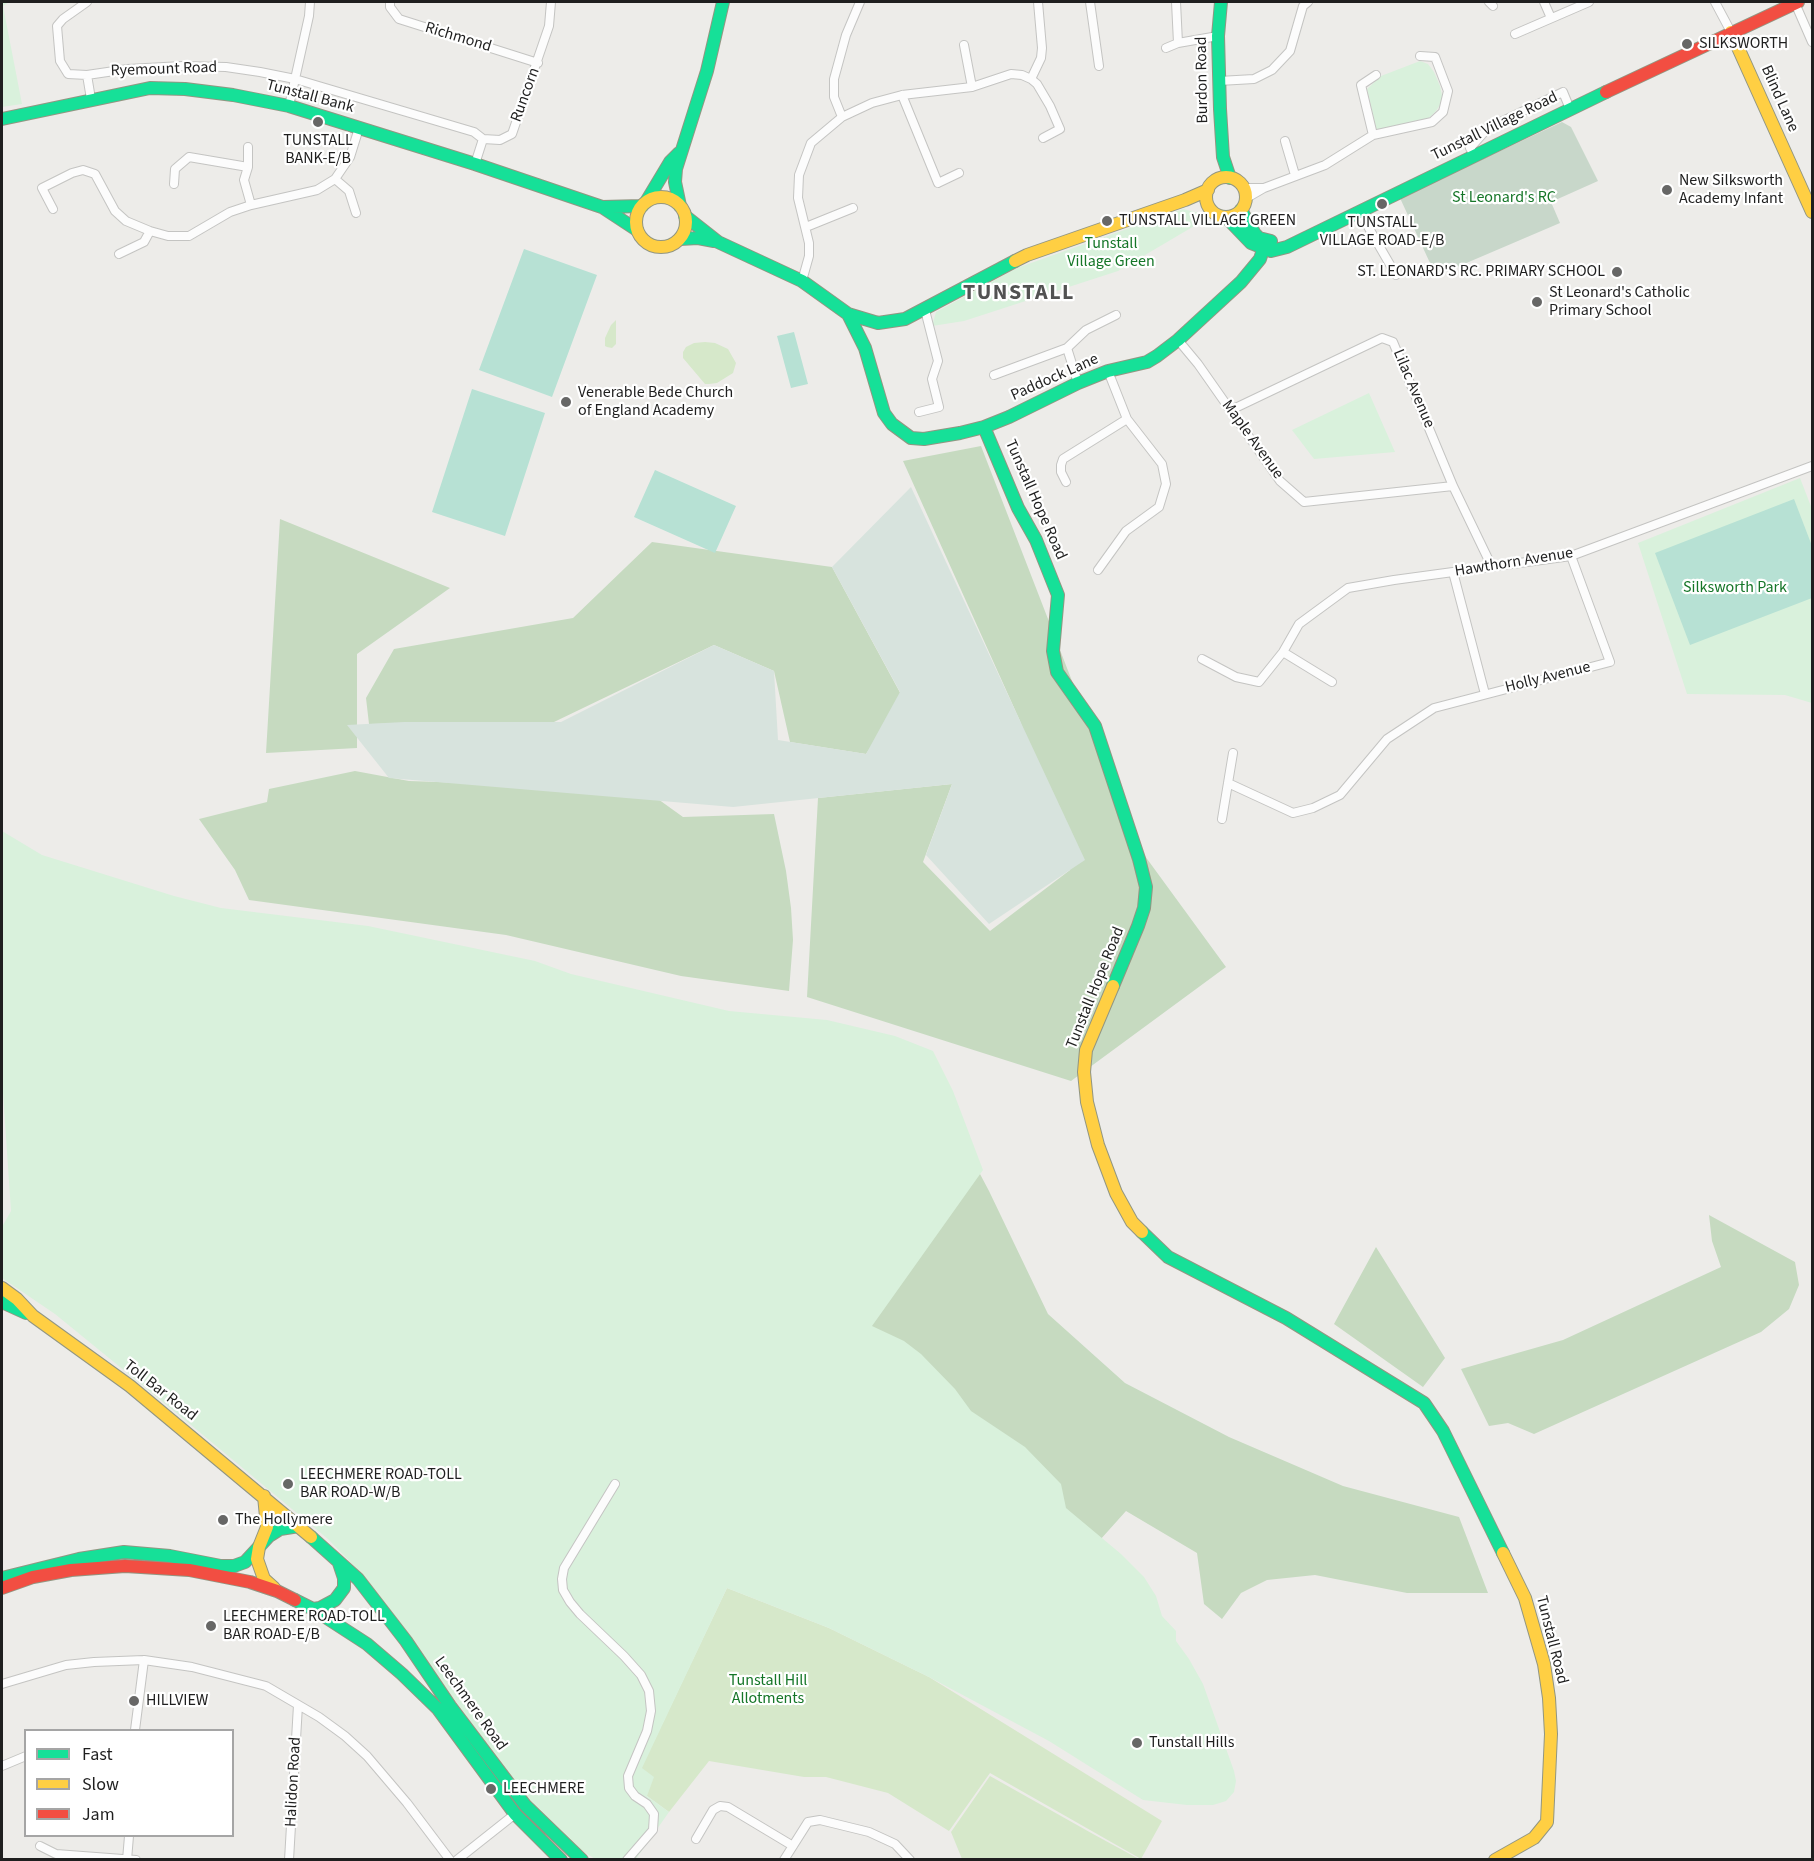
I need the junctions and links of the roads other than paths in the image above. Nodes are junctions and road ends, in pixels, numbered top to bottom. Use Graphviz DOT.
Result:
graph roads {
  1 [pos="87,2"];
  2 [pos="310,2"];
  3 [pos="390,2"];
  4 [pos="551,2"];
  5 [pos="723,2"];
  6 [pos="861,2"];
  7 [pos="1038,2"];
  8 [pos="1090,2"];
  9 [pos="1176,2"];
  10 [pos="1221,2"];
  11 [pos="1544,2"];
  12 [pos="1588,2"];
  13 [pos="1715,2"];
  14 [pos="1796,2"];
  15 [pos="1303,3"];
  16 [pos="1551,18"];
  17 [pos="1731,32"];
  18 [pos="1515,34"];
  19 [pos="1218,36"];
  20 [pos="1812,42"];
  21 [pos="1178,43"];
  22 [pos="964,45"];
  23 [pos="1166,48"];
  24 [pos="1420,56"];
  25 [pos="538,63"];
  26 [pos="1099,66"];
  27 [pos="87,75"];
  28 [pos="1376,75"];
  29 [pos="295,79"];
  30 [pos="1031,79"];
  31 [pos="1219,81"];
  32 [pos="972,87"];
  33 [pos="902,95"];
  34 [pos="91,99"];
  35 [pos="290,106"];
  36 [pos="1570,110"];
  37 [pos="842,117"];
  38 [pos="2,119"];
  39 [pos="359,128"];
  40 [pos="1373,135"];
  41 [pos="1043,138"];
  42 [pos="483,139"];
  43 [pos="1285,141"];
  44 [pos="248,147"];
  45 [pos="680,152"];
  46 [pos="1474,156"];
  47 [pos="1223,157"];
  48 [pos="475,164"];
  49 [pos="248,167"];
  50 [pos="959,173"];
  51 [pos="1295,176"];
  52 [pos="1230,178"];
  53 [pos="335,179"];
  54 [pos="174,184"];
  55 [pos="1211,186"];
  56 [pos="1807,187"];
  57 [pos="1243,199"];
  58 [pos="1185,200"];
  59 [pos="644,204"];
  60 [pos="251,205"];
  61 [pos="602,207"];
  62 [pos="1208,207"];
  63 [pos="853,208"];
  64 [pos="53,209"];
  65 [pos="682,211"];
  66 [pos="1359,211"];
  67 [pos="1812,212"];
  68 [pos="356,213"];
  69 [pos="1226,217"];
  70 [pos="806,227"];
  71 [pos="637,230"];
  72 [pos="150,231"];
  73 [pos="680,239"];
  74 [pos="718,242"];
  75 [pos="1264,245"];
  76 [pos="119,254"];
  77 [pos="1396,275"];
  78 [pos="802,281"];
  79 [pos="925,310"];
  80 [pos="848,314"];
  81 [pos="1116,315"];
  82 [pos="870,322"];
  83 [pos="1179,340"];
  84 [pos="865,348"];
  85 [pos="1067,348"];
  86 [pos="1108,371"];
  87 [pos="994,375"];
  88 [pos="1078,382"];
  89 [pos="1231,410"];
  90 [pos="919,412"];
  91 [pos="1127,419"];
  92 [pos="984,428"];
  93 [pos="1812,466"];
  94 [pos="1066,482"];
  95 [pos="1453,486"];
  96 [pos="1571,556"];
  97 [pos="1492,567"];
  98 [pos="1098,570"];
  99 [pos="1453,572"];
  100 [pos="1283,652"];
  101 [pos="1202,659"];
  102 [pos="1332,682"];
  103 [pos="1485,694"];
  104 [pos="1233,753"];
  105 [pos="1228,783"];
  106 [pos="1222,819"];
  107 [pos="2,1288"];
  108 [pos="2,1302"];
  109 [pos="33,1316"];
  110 [pos="1436,1421"];
  111 [pos="615,1484"];
  112 [pos="264,1496"];
  113 [pos="281,1510"];
  114 [pos="299,1526"];
  115 [pos="259,1547"];
  116 [pos="339,1562"];
  117 [pos="2,1578"];
  118 [pos="2,1588"];
  119 [pos="277,1591"];
  120 [pos="313,1609"];
  121 [pos="144,1660"];
  122 [pos="2,1684"];
  123 [pos="298,1705"];
  124 [pos="135,1729"];
  125 [pos="24,1757"];
  126 [pos="2,1766"];
  127 [pos="525,1805"];
  128 [pos="515,1814"];
  129 [pos="129,1837"];
  130 [pos="696,1839"];
  131 [pos="40,1846"];
  132 [pos="793,1846"];
  133 [pos="127,1859"];
  134 [pos="136,1860"];
  135 [pos="289,1860"];
  136 [pos="450,1860"];
  137 [pos="457,1860"];
  138 [pos="561,1860"];
  139 [pos="582,1860"];
  140 [pos="627,1860"];
  141 [pos="784,1860"];
  142 [pos="910,1860"];
  143 [pos="1495,1860"];
  1 -- 27 [label="street"];
  2 -- 29 [label="street"];
  3 -- 25 [label="street, Richmond"];
  4 -- 25 [label="street, Runcorn"];
  5 -- 45 [label="street"];
  6 -- 37 [label="street"];
  7 -- 30 [label="street"];
  8 -- 26 [label="street"];
  9 -- 21 [label="street"];
  10 -- 19 [label="street, Burdon Road"];
  11 -- 16 [label="street"];
  12 -- 16 [label="street"];
  13 -- 17 [label="street"];
  14 -- 17 [label="street, Tunstall Village Road"];
  14 -- 20 [label="street"];
  15 -- 31 [label="street"];
  16 -- 18 [label="street"];
  17 -- 36 [label="street, Tunstall Village Road"];
  17 -- 56 [label="street, Blind Lane"];
  19 -- 21 [label="street"];
  19 -- 31 [label="street, Burdon Road"];
  21 -- 23 [label="street"];
  22 -- 32 [label="street"];
  24 -- 40 [label="street"];
  25 -- 42 [label="street, Runcorn"];
  27 -- 29 [label="street, Ryemount Road"];
  27 -- 34 [label="street"];
  28 -- 40 [label="street"];
  29 -- 35 [label="street"];
  29 -- 42 [label="street, Ryemount Road"];
  30 -- 32 [label="street"];
  30 -- 41 [label="street"];
  31 -- 47 [label="street, Burdon Road"];
  32 -- 33 [label="street"];
  33 -- 37 [label="street"];
  33 -- 50 [label="street"];
  34 -- 35 [label="street, Tunstall Bank"];
  34 -- 38 [label="street, Tunstall Bank"];
  35 -- 39 [label="street, Tunstall Bank"];
  36 -- 46 [label="street, Tunstall Village Road"];
  36 -- 46 [label="street"];
  37 -- 70 [label="street"];
  39 -- 48 [label="street, Tunstall Bank"];
  39 -- 53 [label="street"];
  40 -- 51 [label="street"];
  42 -- 48 [label="street"];
  43 -- 51 [label="street"];
  44 -- 49 [label="street"];
  45 -- 59 [label="street"];
  45 -- 65 [label="street"];
  46 -- 66 [label="street, Tunstall Village Road"];
  47 -- 52 [label="street, Burdon Road"];
  47 -- 55 [label="street, Burdon Road"];
  48 -- 61 [label="street, Tunstall Bank"];
  49 -- 54 [label="street"];
  49 -- 60 [label="street"];
  51 -- 57 [label="street"];
  52 -- 55 [label="street"];
  52 -- 57 [label="street"];
  53 -- 60 [label="street"];
  53 -- 68 [label="street"];
  55 -- 58 [label="street"];
  55 -- 62 [label="street"];
  56 -- 67 [label="street, Blind Lane"];
  57 -- 69 [label="street"];
  57 -- 75 [label="street"];
  58 -- 62 [label="street"];
  58 -- 79 [label="street"];
  59 -- 61 [label="street, Tunstall Bank"];
  59 -- 65 [label="street"];
  59 -- 71 [label="street"];
  60 -- 72 [label="street"];
  61 -- 71 [label="street, Tunstall Bank"];
  62 -- 69 [label="street"];
  63 -- 70 [label="street"];
  64 -- 72 [label="street"];
  65 -- 73 [label="street"];
  65 -- 74 [label="street"];
  66 -- 75 [label="street, Tunstall Village Road"];
  66 -- 77 [label="street"];
  69 -- 75 [label="street"];
  70 -- 78 [label="street"];
  71 -- 73 [label="street"];
  72 -- 76 [label="street"];
  73 -- 74 [label="street"];
  74 -- 78 [label="street"];
  75 -- 83 [label="street, Paddock Lane"];
  78 -- 80 [label="street"];
  79 -- 82 [label="street"];
  79 -- 90 [label="street"];
  80 -- 82 [label="street"];
  80 -- 84 [label="street, Paddock Lane"];
  81 -- 85 [label="street"];
  82 -- 84 [label="street, Paddock Lane"];
  83 -- 86 [label="street, Paddock Lane"];
  83 -- 89 [label="street, Maple Avenue"];
  84 -- 92 [label="street, Paddock Lane"];
  85 -- 87 [label="street"];
  85 -- 88 [label="street"];
  86 -- 88 [label="street, Paddock Lane"];
  86 -- 91 [label="street"];
  88 -- 92 [label="street, Paddock Lane"];
  89 -- 95 [label="street, Maple Avenue"];
  89 -- 95 [label="street, Lilac Avenue"];
  91 -- 94 [label="street"];
  91 -- 98 [label="street"];
  92 -- 110 [label="street, Tunstall Hope Road"];
  93 -- 96 [label="street, Hawthorn Avenue"];
  95 -- 97 [label="street, Lilac Avenue"];
  96 -- 97 [label="street, Hawthorn Avenue"];
  96 -- 103 [label="street, Holly Avenue"];
  97 -- 99 [label="street, Hawthorn Avenue"];
  99 -- 100 [label="street, Hawthorn Avenue"];
  99 -- 103 [label="street"];
  100 -- 101 [label="street"];
  100 -- 102 [label="street"];
  103 -- 105 [label="street, Holly Avenue"];
  104 -- 105 [label="street"];
  105 -- 106 [label="street"];
  107 -- 109 [label="street, Toll Bar Road"];
  108 -- 109 [label="street, Toll Bar Road"];
  109 -- 112 [label="street, Toll Bar Road"];
  110 -- 143 [label="street, Tunstall Road"];
  111 -- 140 [label="street"];
  112 -- 113 [label="street, Toll Bar Road"];
  112 -- 115 [label="street"];
  113 -- 114 [label="street, Leechmere Road"];
  114 -- 115 [label="street"];
  114 -- 116 [label="street, Leechmere Road"];
  115 -- 117 [label="street"];
  115 -- 119 [label="street"];
  116 -- 120 [label="street"];
  116 -- 127 [label="street, Leechmere Road"];
  118 -- 119 [label="street, Leechmere Road"];
  119 -- 120 [label="street, Leechmere Road"];
  120 -- 128 [label="street, Leechmere Road"];
  121 -- 122 [label="street"];
  121 -- 123 [label="street"];
  121 -- 124 [label="street"];
  123 -- 135 [label="street, Halidon Road"];
  123 -- 136 [label="street"];
  125 -- 126 [label="street"];
  127 -- 128 [label="street"];
  127 -- 139 [label="street, Leechmere Road"];
  128 -- 137 [label="street"];
  128 -- 138 [label="street, Leechmere Road"];
  129 -- 133 [label="street"];
  130 -- 132 [label="street"];
  131 -- 133 [label="street"];
  132 -- 141 [label="street"];
  132 -- 142 [label="street"];
  133 -- 134 [label="street"];
}
